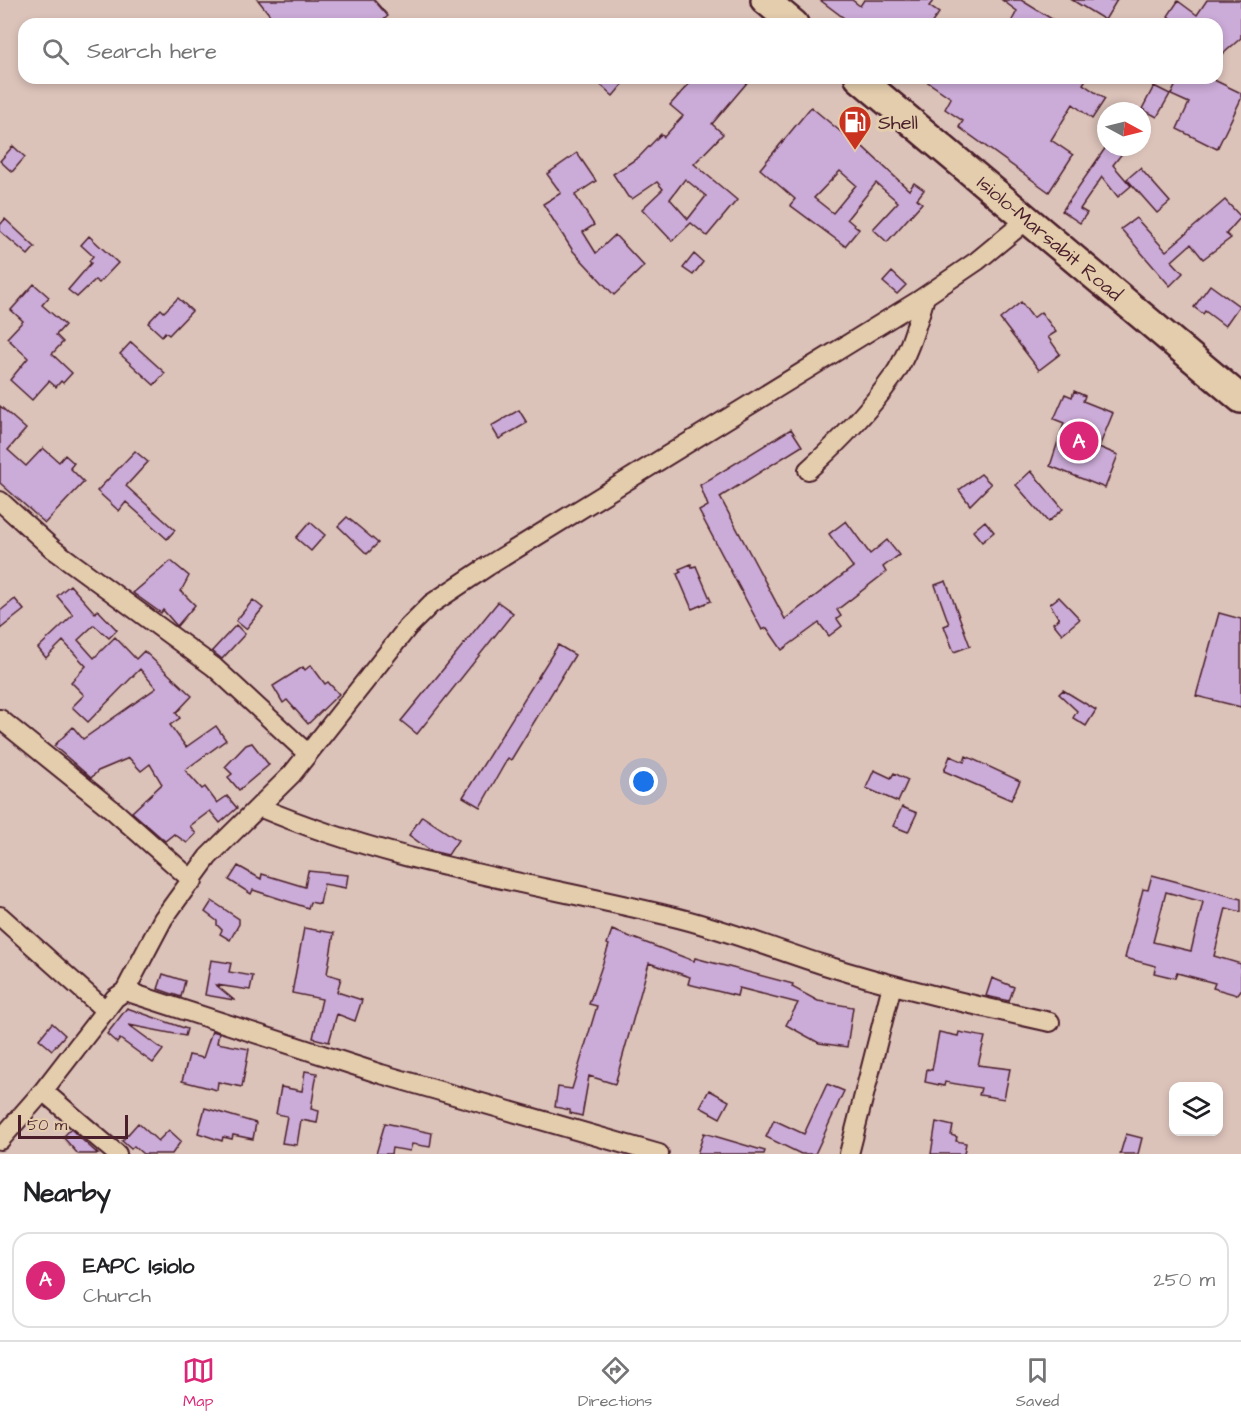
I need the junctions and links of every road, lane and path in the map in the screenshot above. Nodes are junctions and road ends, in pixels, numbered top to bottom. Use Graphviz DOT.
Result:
graph roads {
  1 [pos="765,0"];
  2 [pos="787,18"];
  3 [pos="866,84"];
  4 [pos="1028,219"];
  5 [pos="925,297"];
  6 [pos="1241,399"];
  7 [pos="808,470"];
  8 [pos="2,506"];
  9 [pos="0,719"];
  10 [pos="308,754"];
  11 [pos="259,807"];
  12 [pos="193,881"];
  13 [pos="0,916"];
  14 [pos="892,986"];
  15 [pos="125,991"];
  16 [pos="106,1011"];
  17 [pos="1050,1022"];
  18 [pos="43,1091"];
  19 [pos="0,1140"];
  20 [pos="117,1154"];
  21 [pos="659,1154"];
  22 [pos="849,1154"];
  1 -- 2 [label="highway"];
  3 -- 4 [label="highway, Isiolo-Marsabit Road"];
  4 -- 5 [label="street"];
  4 -- 6 [label="highway, Isiolo-Marsabit Road"];
  5 -- 7 [label="street"];
  5 -- 10 [label="street"];
  8 -- 10 [label="street"];
  9 -- 12 [label="street"];
  10 -- 11 [label="street"];
  11 -- 12 [label="street"];
  11 -- 14 [label="street"];
  12 -- 15 [label="street"];
  13 -- 16 [label="street"];
  14 -- 17 [label="street"];
  14 -- 22 [label="street"];
  15 -- 16 [label="street"];
  15 -- 21 [label="street"];
  16 -- 18 [label="street"];
  18 -- 19 [label="street"];
  18 -- 20 [label="street"];
}
